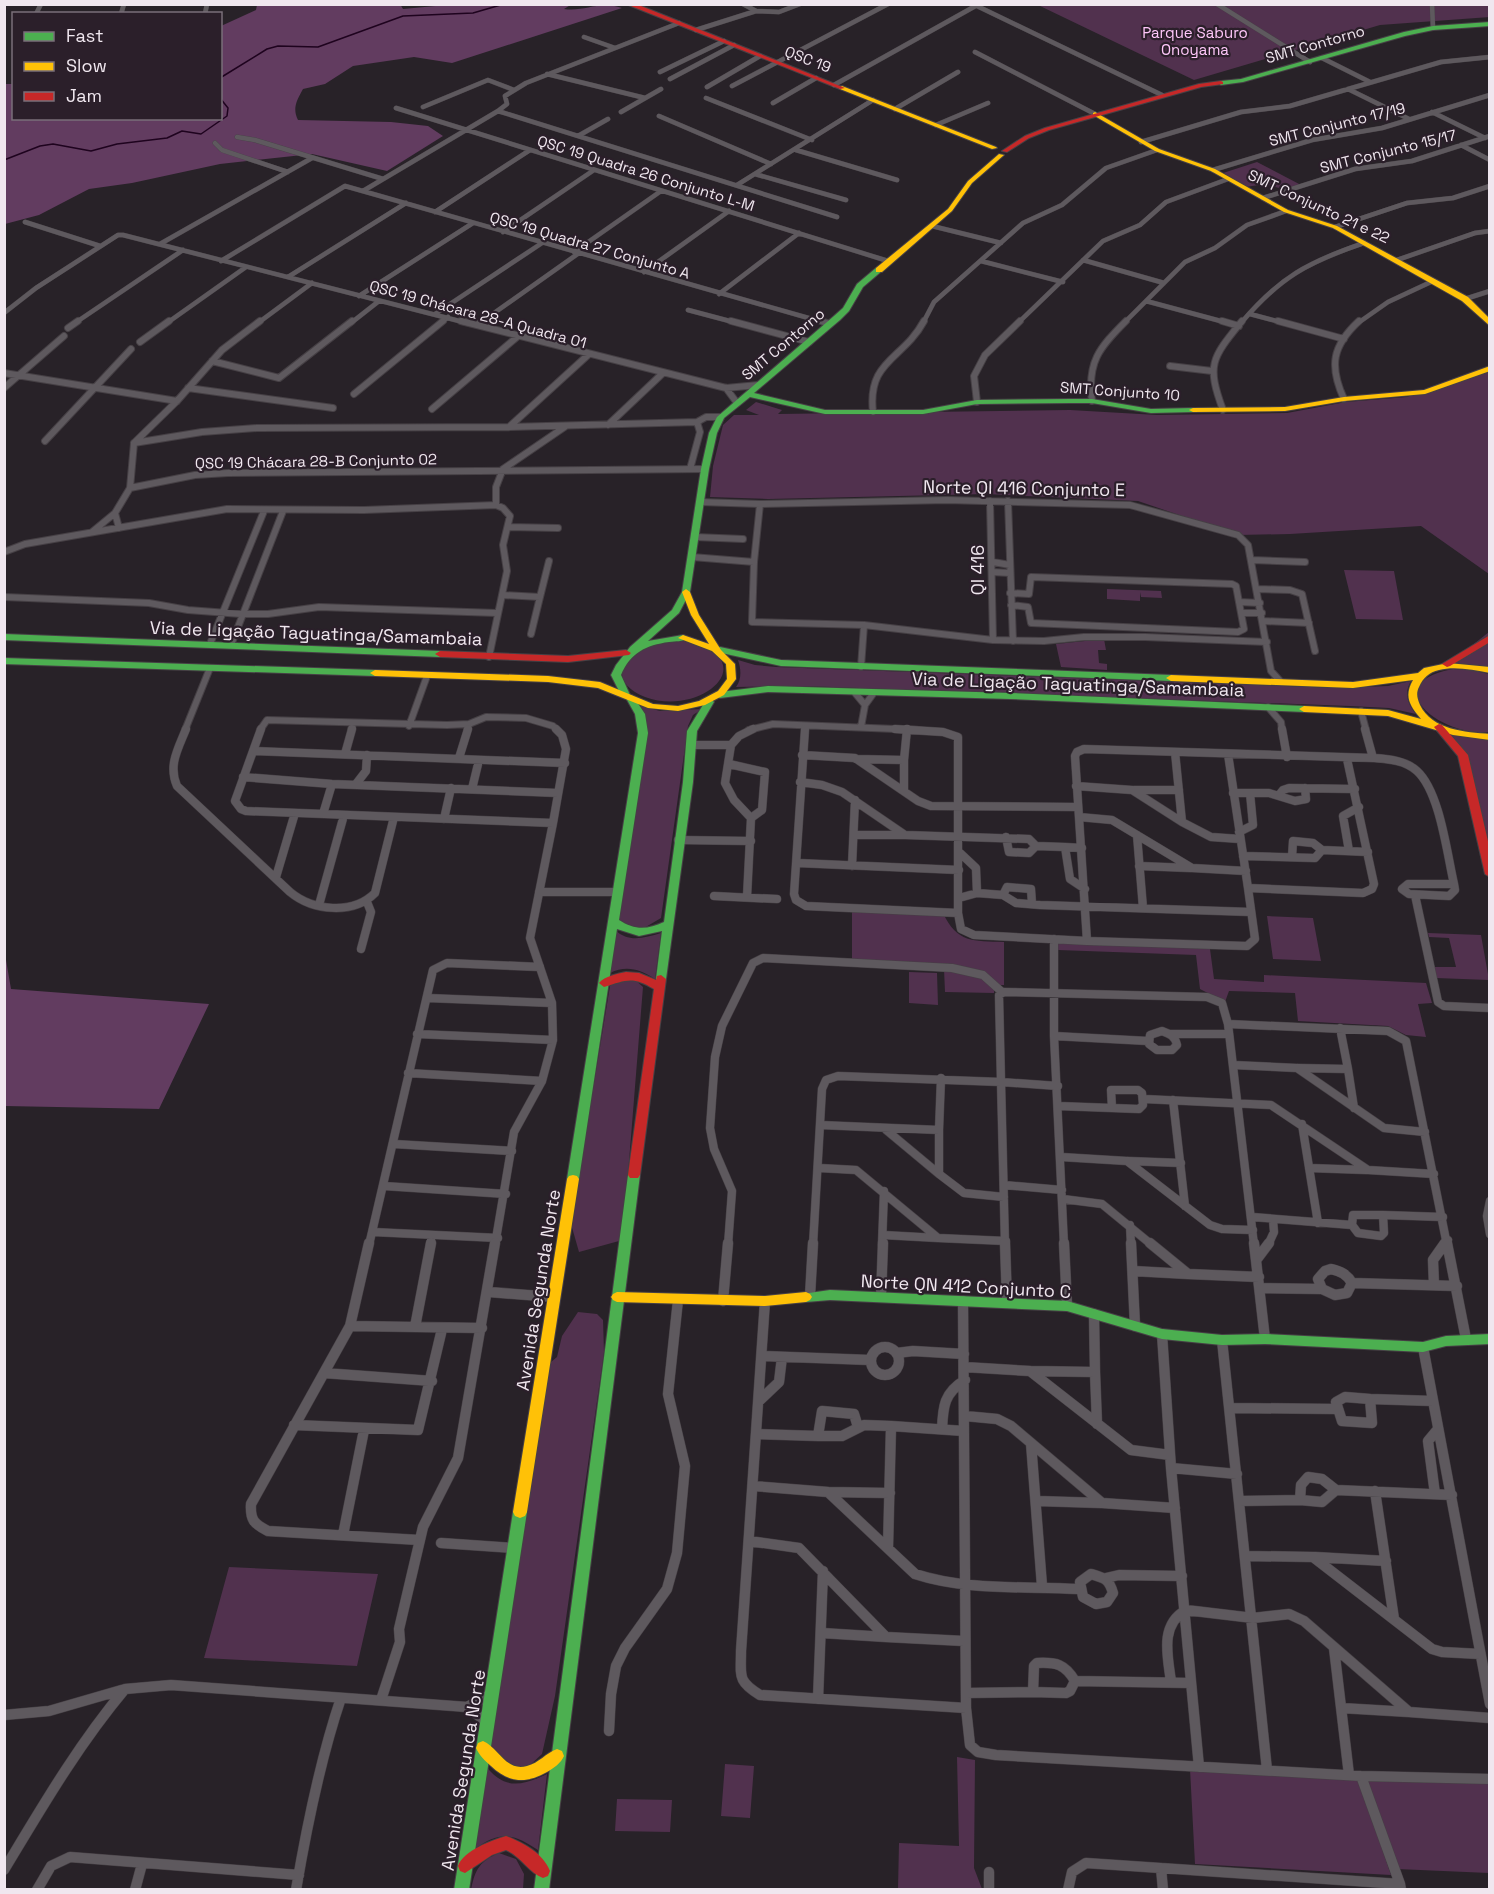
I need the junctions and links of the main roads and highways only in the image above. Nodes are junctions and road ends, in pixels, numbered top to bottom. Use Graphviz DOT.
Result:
graph roads {
  1 [pos="629,4"];
  2 [pos="1490,24"];
  3 [pos="1095,114"];
  4 [pos="999,150"];
  5 [pos="1490,324"];
  6 [pos="1490,368"];
  7 [pos="748,393"];
  8 [pos="686,592"];
  9 [pos="4,637"];
  10 [pos="1490,638"];
  11 [pos="44,639"];
  12 [pos="70,640"];
  13 [pos="718,649"];
  14 [pos="629,651"];
  15 [pos="4,661"];
  16 [pos="34,662"];
  17 [pos="66,663"];
  18 [pos="1443,666"];
  19 [pos="1490,670"];
  20 [pos="1419,676"];
  21 [pos="720,695"];
  22 [pos="627,696"];
  23 [pos="709,702"];
  24 [pos="1437,726"];
  25 [pos="1490,737"];
  26 [pos="1489,869"];
  27 [pos="613,921"];
  28 [pos="667,925"];
  29 [pos="604,982"];
  30 [pos="660,987"];
  31 [pos="616,1297"];
  32 [pos="1490,1339"];
  33 [pos="483,1748"];
  34 [pos="557,1756"];
  35 [pos="465,1866"];
  36 [pos="543,1871"];
  37 [pos="461,1890"];
  38 [pos="541,1890"];
  1 -- 4 [label="main road, QSC 19"];
  2 -- 3 [label="main road, SMT Contorno"];
  3 -- 4 [label="main road, SMT Contorno"];
  3 -- 5 [label="main road, SMT Conjunto 21 e 22"];
  4 -- 7 [label="main road, SMT Contorno"];
  6 -- 7 [label="main road, SMT Conjunto 10"];
  7 -- 8 [label="main road, SMT Contorno"];
  8 -- 13 [label="main road, SMT Contorno"];
  8 -- 14 [label="main road, SMT Contorno"];
  9 -- 11 [label="main road, Via de Ligação Taguatinga/Samambaia"];
  10 -- 18 [label="main road, Via de Ligação Taguatinga/Samambaia"];
  11 -- 12 [label="main road, Via de Ligação Taguatinga/Samambaia"];
  11 -- 16 [label="main road"];
  12 -- 14 [label="main road, Via de Ligação Taguatinga/Samambaia"];
  12 -- 17 [label="main road"];
  13 -- 14 [label="main road"];
  13 -- 20 [label="main road, Via de Ligação Taguatinga/Samambaia"];
  13 -- 21 [label="main road"];
  14 -- 22 [label="main road"];
  15 -- 16 [label="main road"];
  16 -- 17 [label="main road"];
  17 -- 22 [label="main road"];
  18 -- 19 [label="main road"];
  18 -- 20 [label="main road, Via de Ligação Taguatinga/Samambaia"];
  20 -- 24 [label="main road"];
  21 -- 23 [label="main road"];
  21 -- 24 [label="main road, Via de Ligação Taguatinga/Samambaia"];
  22 -- 23 [label="main road"];
  22 -- 27 [label="main road, Avenida Segunda Norte"];
  23 -- 28 [label="main road"];
  24 -- 25 [label="main road, Via de Ligação Taguatinga/Samambaia"];
  24 -- 26 [label="main road"];
  27 -- 28 [label="main road"];
  27 -- 29 [label="main road, Avenida Segunda Norte"];
  28 -- 30 [label="main road"];
  29 -- 30 [label="main road"];
  29 -- 33 [label="main road, Avenida Segunda Norte"];
  30 -- 31 [label="main road"];
  31 -- 32 [label="main road, Norte QN 412 Conjunto C"];
  31 -- 34 [label="main road"];
  33 -- 34 [label="main road"];
  33 -- 35 [label="main road, Avenida Segunda Norte"];
  34 -- 36 [label="main road"];
  35 -- 36 [label="main road"];
  35 -- 37 [label="main road, Avenida Segunda Norte"];
  36 -- 38 [label="main road"];
}
